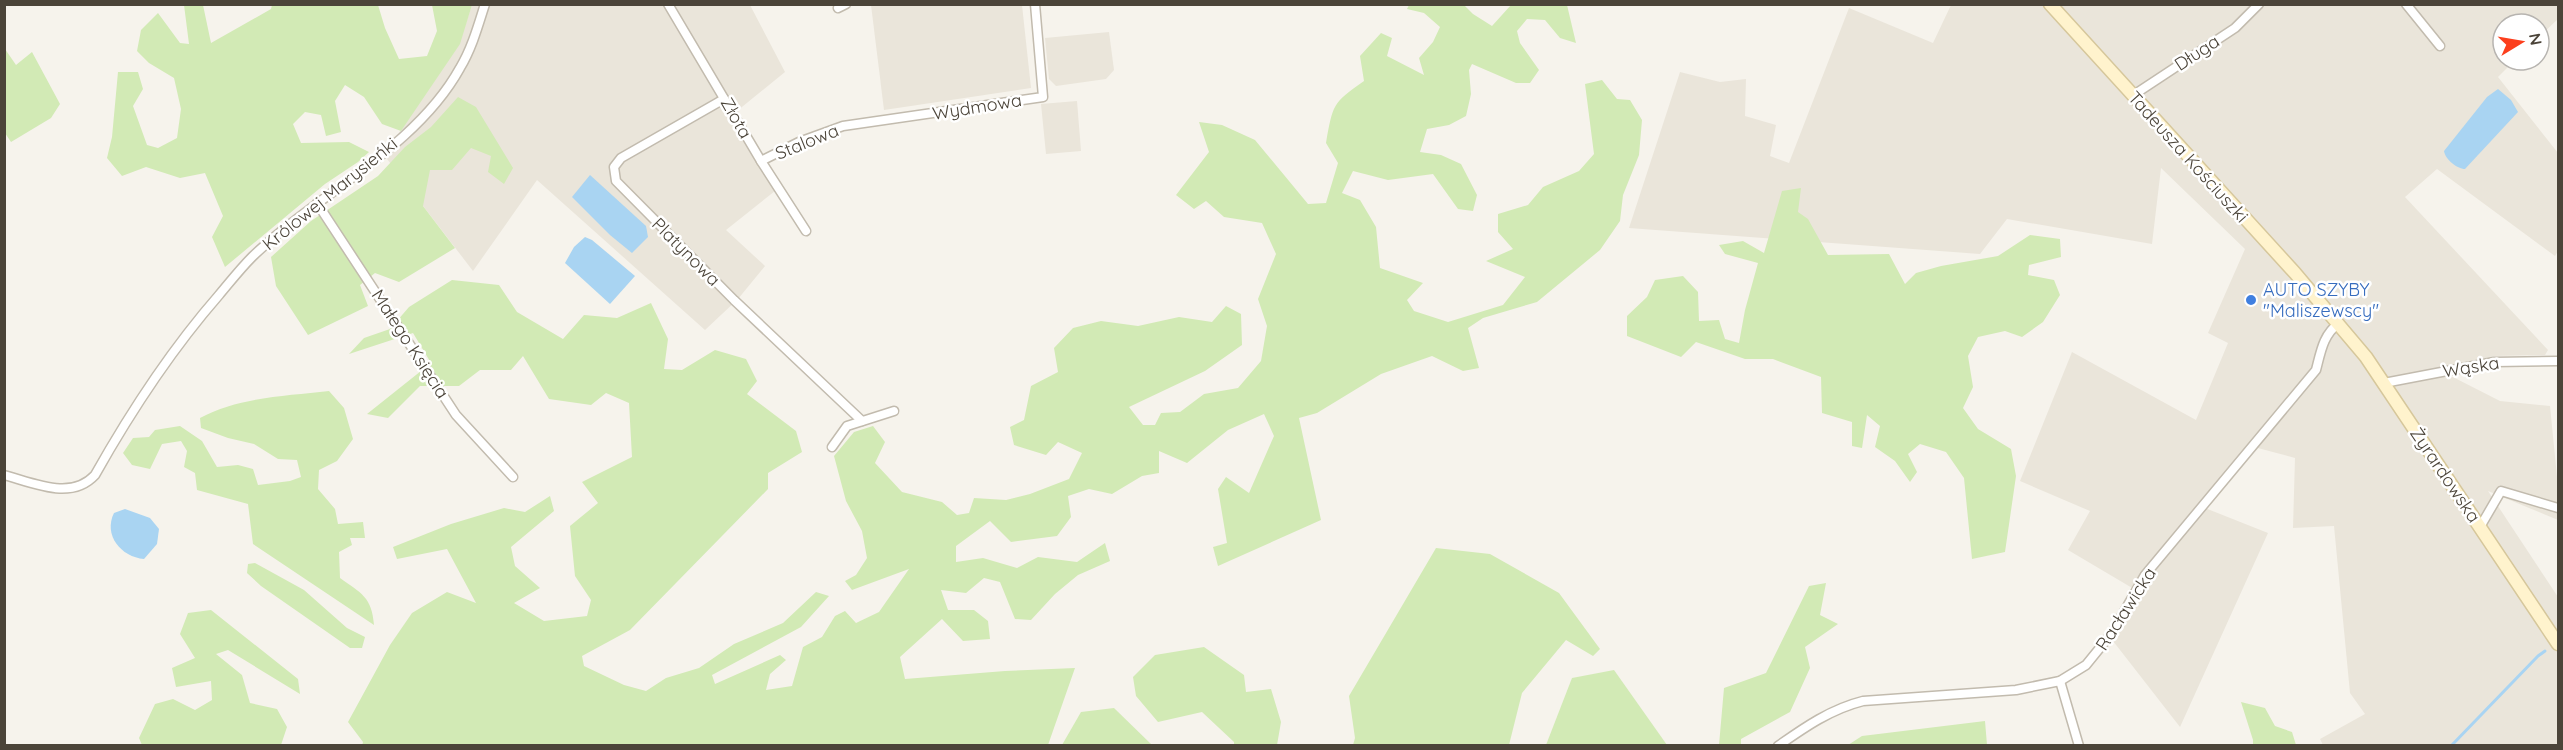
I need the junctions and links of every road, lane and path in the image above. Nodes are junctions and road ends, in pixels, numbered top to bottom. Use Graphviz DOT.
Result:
graph roads {
  1 [pos="485,4"];
  2 [pos="668,4"];
  3 [pos="1035,4"];
  4 [pos="2050,4"];
  5 [pos="2259,4"];
  6 [pos="2406,4"];
  7 [pos="2440,46"];
  8 [pos="2132,96"];
  9 [pos="724,99"];
  10 [pos="890,121"];
  11 [pos="761,161"];
  12 [pos="317,202"];
  13 [pos="806,231"];
  14 [pos="2326,309"];
  15 [pos="2339,323"];
  16 [pos="2559,361"];
  17 [pos="2384,383"];
  18 [pos="894,411"];
  19 [pos="862,421"];
  20 [pos="832,447"];
  21 [pos="4,474"];
  22 [pos="513,477"];
  23 [pos="2559,508"];
  24 [pos="2480,526"];
  25 [pos="2559,644"];
  26 [pos="2060,681"];
  27 [pos="1778,746"];
  28 [pos="2079,746"];
  1 -- 12 [label="street, Królowej Marysieńki"];
  2 -- 9 [label="street, Złota"];
  3 -- 10 [label="street, Wydmowa"];
  4 -- 8 [label="main road, Tadeusza Kościuszki"];
  5 -- 8 [label="street, Długa"];
  6 -- 7 [label="street"];
  8 -- 14 [label="main road, Tadeusza Kościuszki"];
  9 -- 11 [label="street, Złota"];
  9 -- 19 [label="street, Platynowa"];
  10 -- 11 [label="street, Stalowa"];
  11 -- 13 [label="street, Złota"];
  12 -- 21 [label="street, Królowej Marysieńki"];
  12 -- 22 [label="street, Małego Księcia"];
  14 -- 15 [label="main road, Żyrardowska"];
  15 -- 17 [label="main road, Żyrardowska"];
  15 -- 26 [label="street, Racławicka"];
  16 -- 17 [label="street, Wąska"];
  17 -- 24 [label="main road, Żyrardowska"];
  18 -- 19 [label="street"];
  19 -- 20 [label="street"];
  23 -- 24 [label="street"];
  24 -- 25 [label="main road, Żyrardowska"];
  26 -- 27 [label="street, Racławicka"];
  26 -- 28 [label="street"];
}
